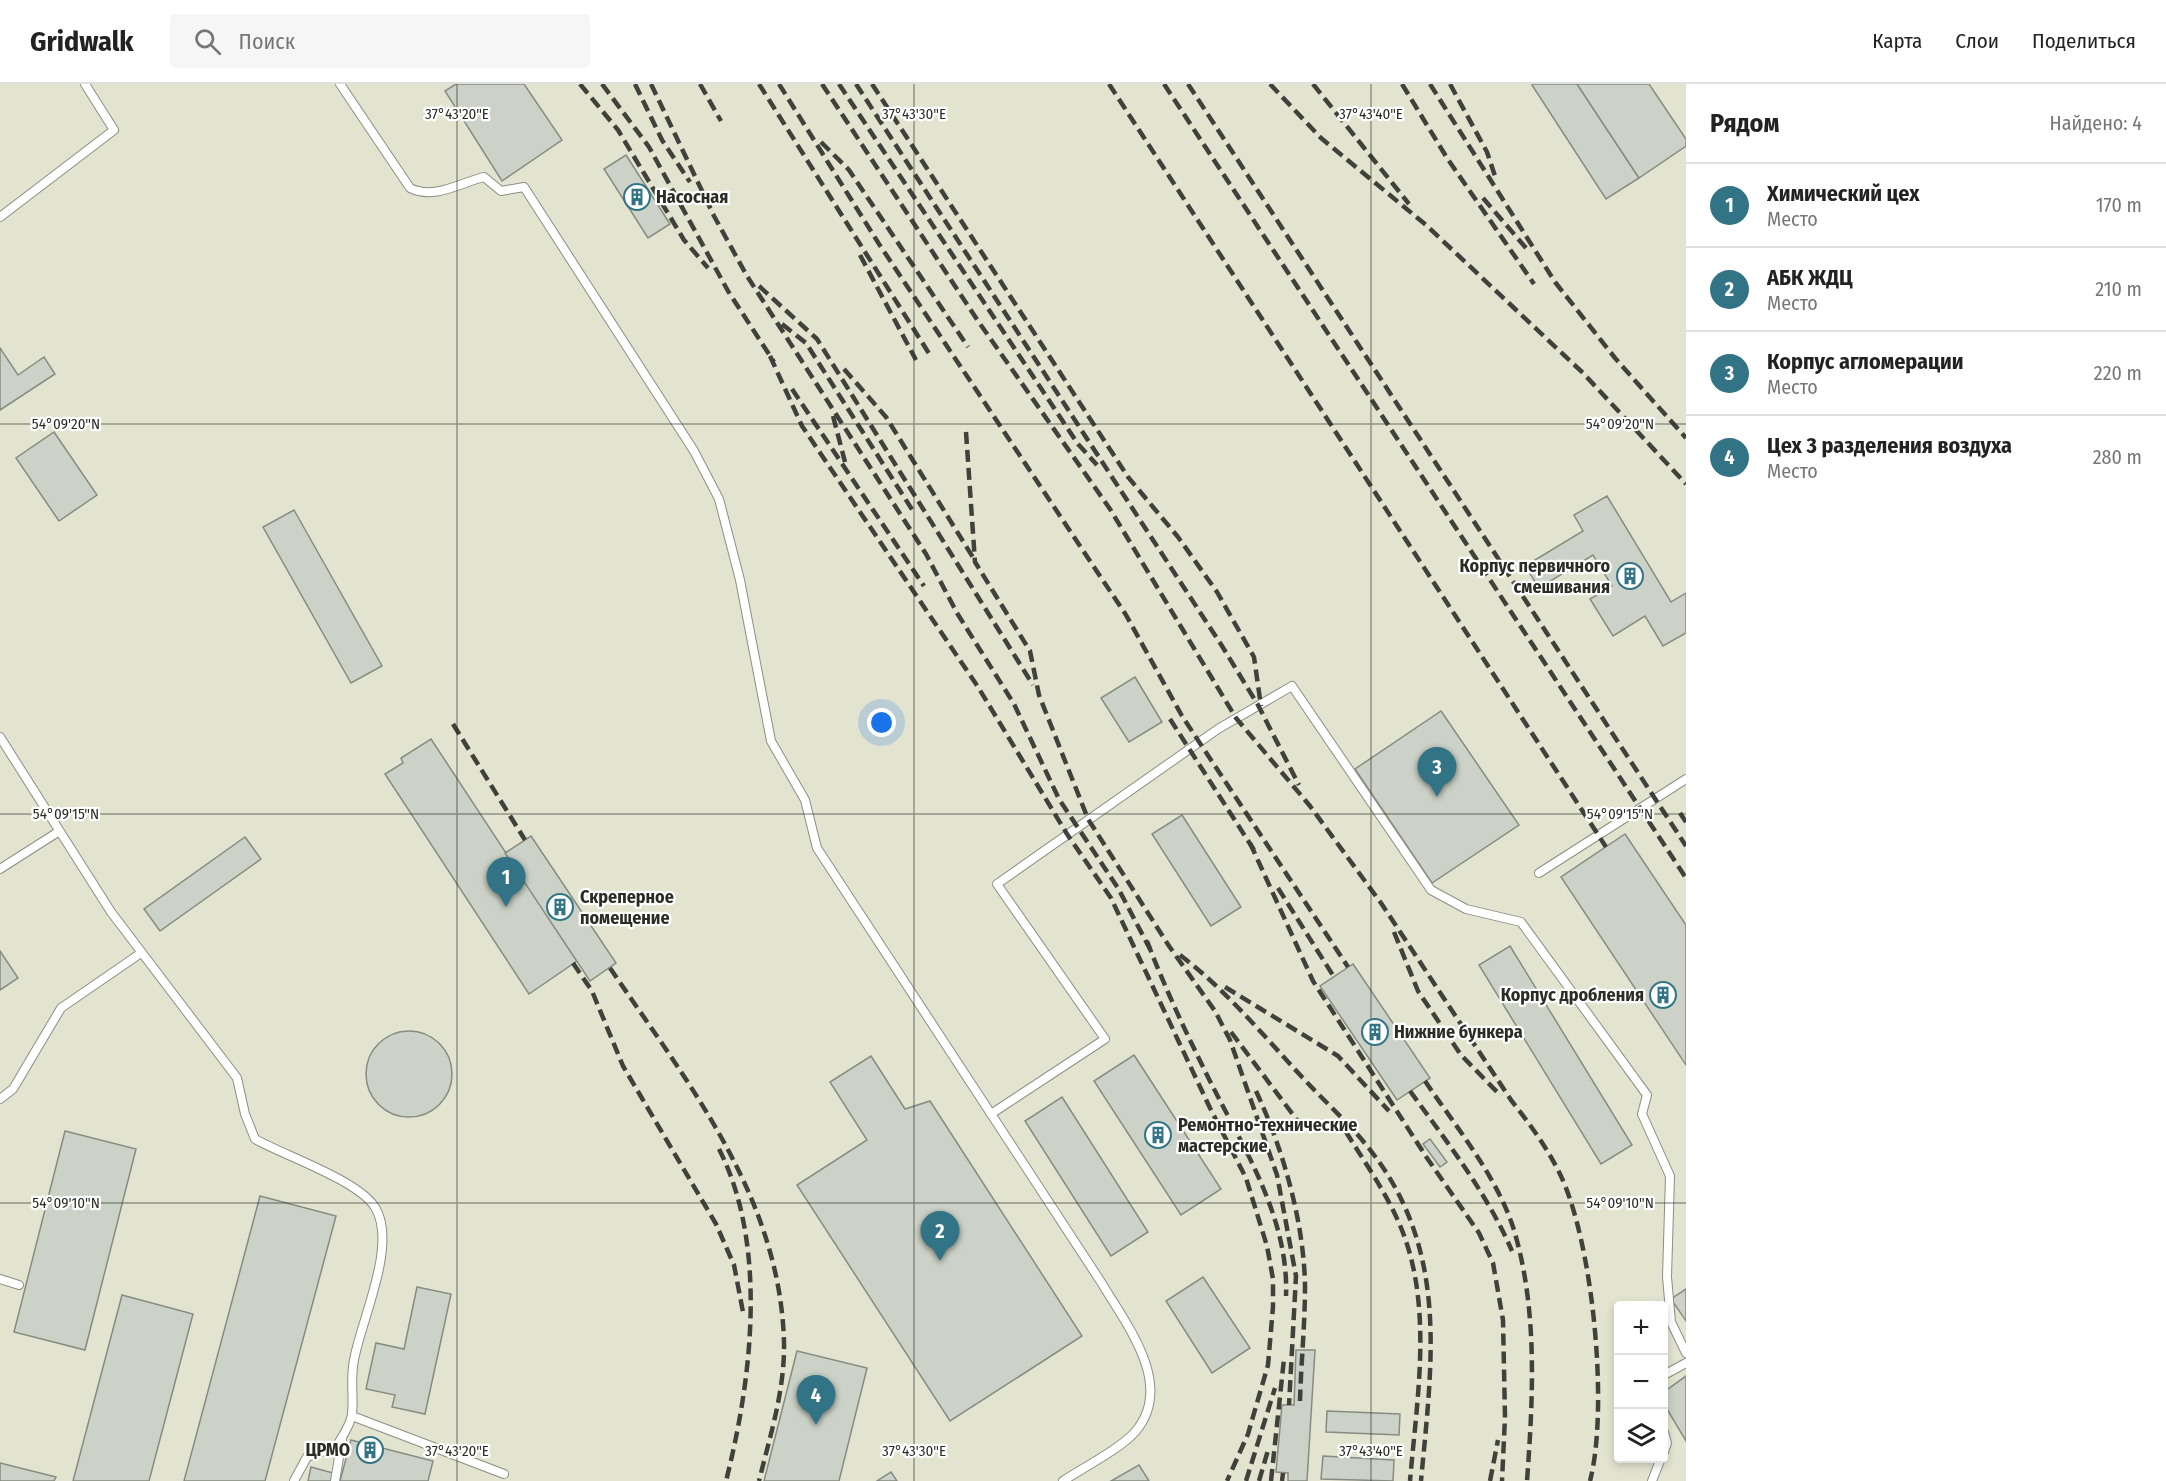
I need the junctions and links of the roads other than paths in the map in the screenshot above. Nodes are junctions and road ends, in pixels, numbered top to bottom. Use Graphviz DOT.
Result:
graph roads {
  1 [pos="85,84"];
  2 [pos="340,84"];
  3 [pos="0,217"];
  4 [pos="0,737"];
  5 [pos="1686,779"];
  6 [pos="58,832"];
  7 [pos="0,869"];
  8 [pos="1539,873"];
  9 [pos="141,952"];
  10 [pos="0,1099"];
  11 [pos="991,1114"];
  12 [pos="0,1279"];
  13 [pos="19,1285"];
  14 [pos="1686,1353"];
  15 [pos="1686,1363"];
  16 [pos="1668,1373"];
  17 [pos="352,1416"];
  18 [pos="342,1435"];
  19 [pos="1659,1463"];
  20 [pos="504,1474"];
  21 [pos="294,1481"];
  22 [pos="335,1481"];
  23 [pos="1063,1481"];
  24 [pos="1652,1481"];
  1 -- 3 [label="lane"];
  2 -- 11 [label="lane"];
  4 -- 6 [label="lane"];
  5 -- 8 [label="lane"];
  6 -- 7 [label="lane"];
  6 -- 9 [label="lane"];
  9 -- 10 [label="lane"];
  9 -- 17 [label="lane"];
  11 -- 14 [label="lane"];
  11 -- 23 [label="lane"];
  12 -- 13 [label="lane"];
  15 -- 16 [label="lane"];
  17 -- 18 [label="lane"];
  17 -- 20 [label="lane"];
  18 -- 21 [label="lane"];
  18 -- 22 [label="lane"];
  19 -- 24 [label="lane"];
}
